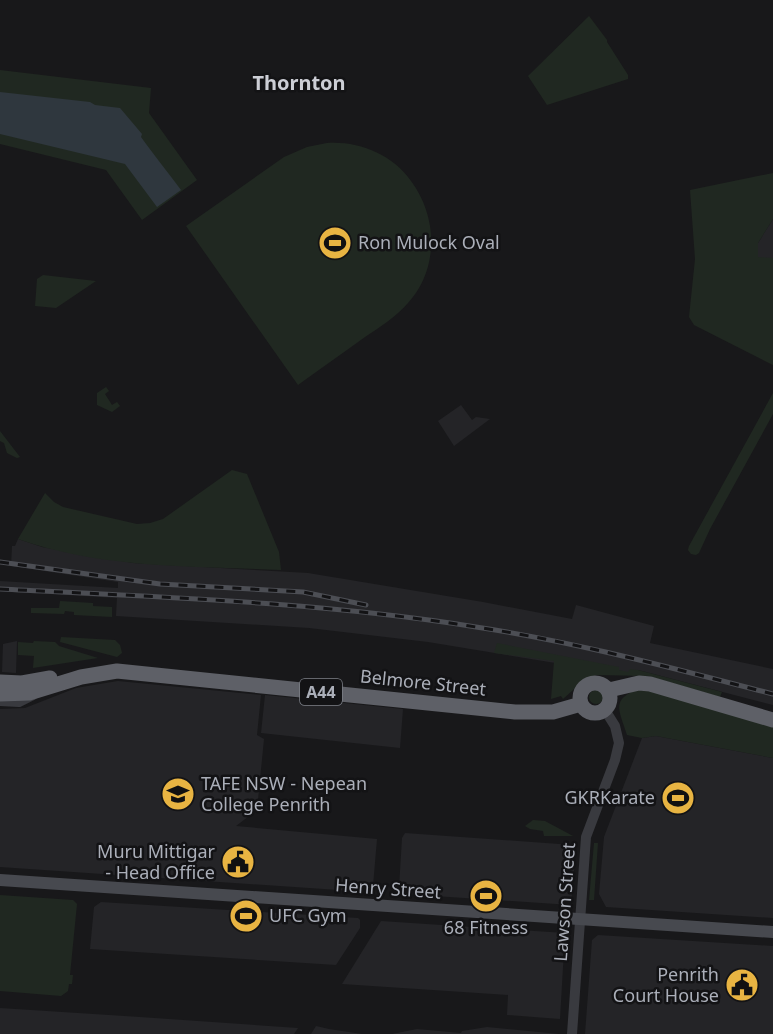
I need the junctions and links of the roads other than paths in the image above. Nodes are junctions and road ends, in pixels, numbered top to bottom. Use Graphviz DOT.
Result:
graph roads {
  1 [pos="117,671"];
  2 [pos="0,682"];
  3 [pos="41,690"];
  4 [pos="609,690"];
  5 [pos="0,694"];
  6 [pos="0,701"];
  7 [pos="581,704"];
  8 [pos="605,710"];
  9 [pos="773,720"];
  10 [pos="0,880"];
  11 [pos="579,919"];
  12 [pos="773,932"];
  13 [pos="572,1034"];
  1 -- 2 [label="highway, Belmore Street / A44"];
  1 -- 3 [label="highway, Belmore Street / A44"];
  1 -- 7 [label="highway, Belmore Street / A44"];
  3 -- 5 [label="highway, Belmore Street / A44"];
  3 -- 6 [label="street"];
  4 -- 7 [label="highway"];
  4 -- 8 [label="highway"];
  4 -- 9 [label="highway"];
  7 -- 8 [label="highway, A44"];
  8 -- 11 [label="street, Lawson Street"];
  10 -- 11 [label="main road, Henry Street"];
  11 -- 12 [label="main road, Henry Street"];
  11 -- 13 [label="street, Lawson Street"];
}
